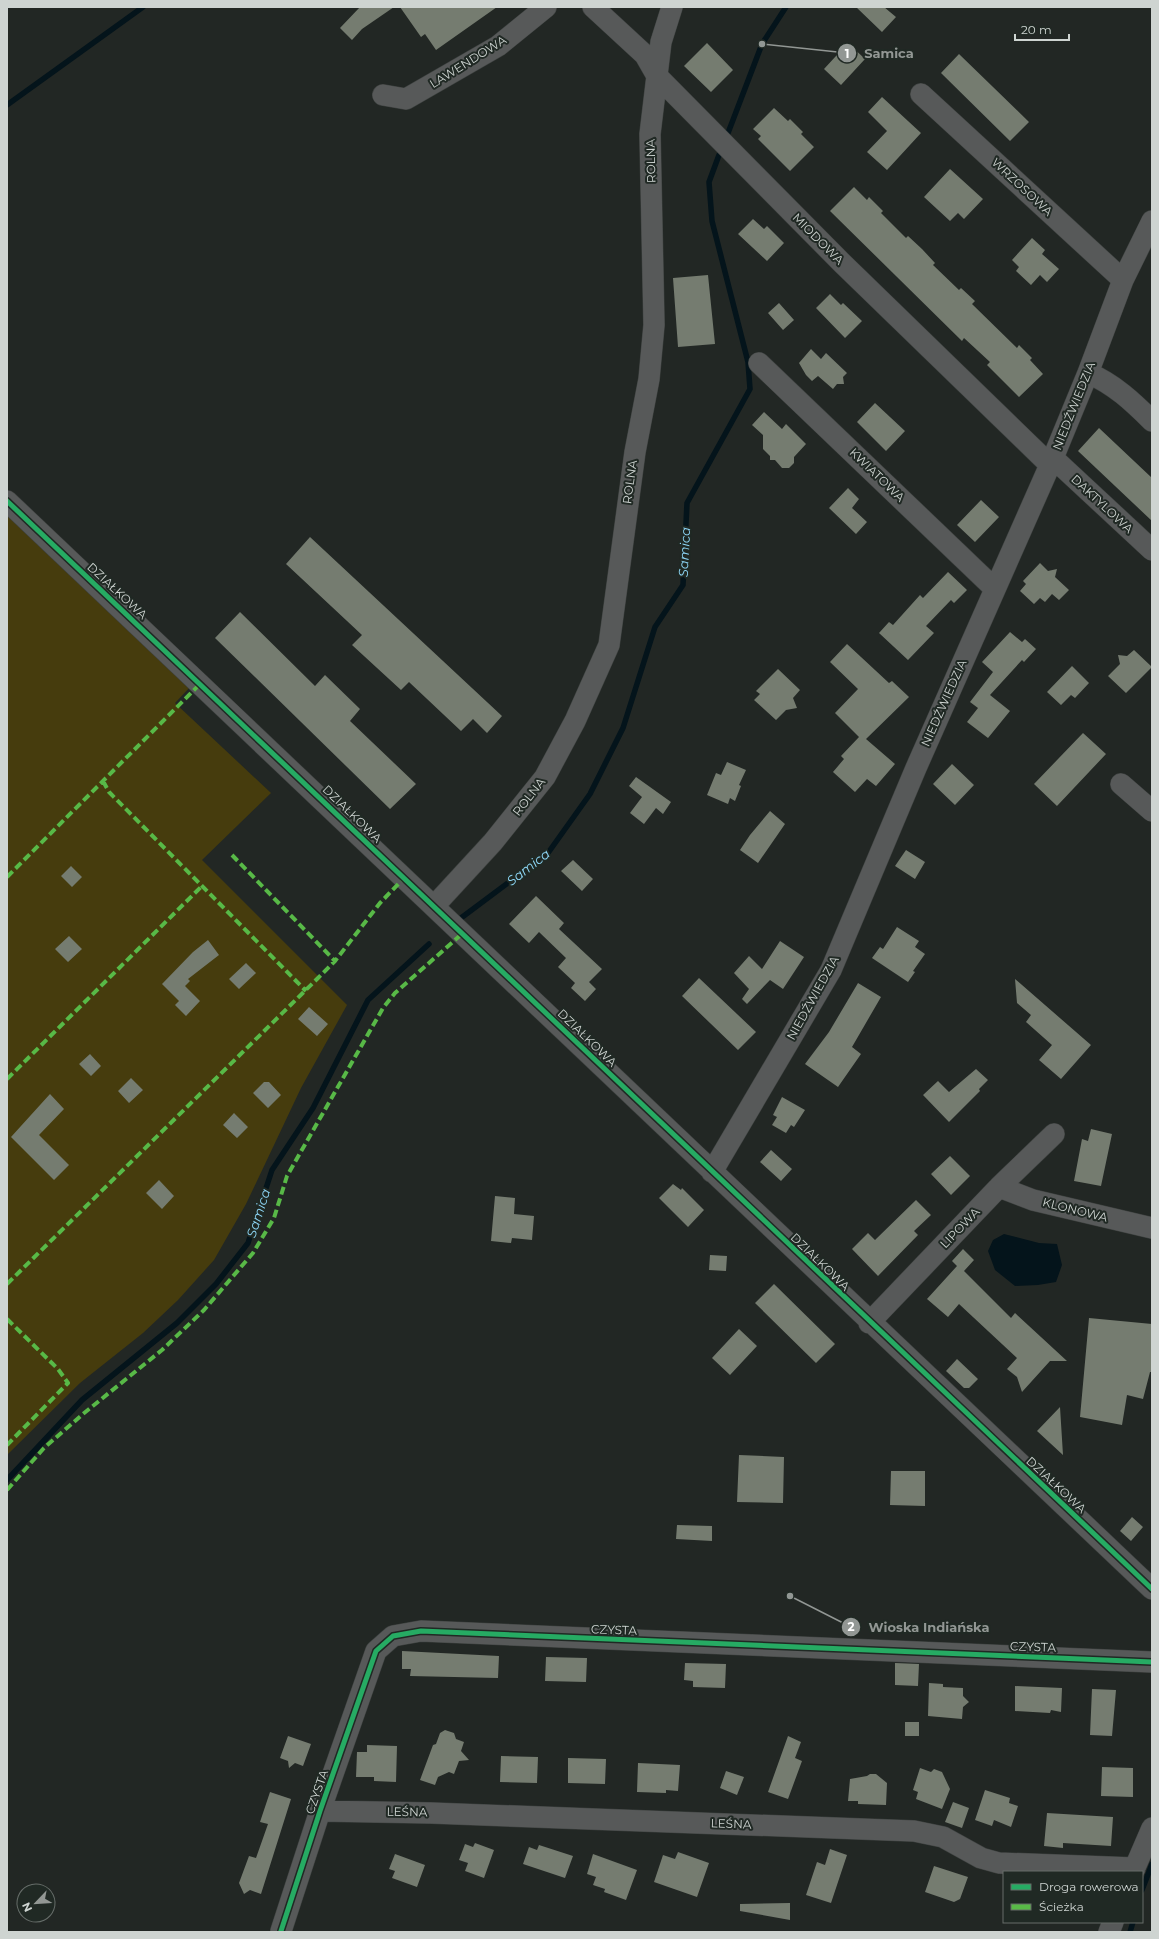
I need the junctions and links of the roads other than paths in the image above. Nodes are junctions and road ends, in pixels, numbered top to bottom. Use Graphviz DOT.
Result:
graph roads {
  1 [pos="546,7"];
  2 [pos="593,7"];
  3 [pos="672,7"];
  4 [pos="657,76"];
  5 [pos="921,94"];
  6 [pos="383,95"];
  7 [pos="1152,221"];
  8 [pos="1123,280"];
  9 [pos="759,363"];
  10 [pos="1088,373"];
  11 [pos="1152,421"];
  12 [pos="1051,462"];
  13 [pos="7,501"];
  14 [pos="1152,550"];
  15 [pos="994,588"];
  16 [pos="1121,784"];
  17 [pos="1152,811"];
  18 [pos="435,905"];
  19 [pos="1054,1134"];
  20 [pos="712,1172"];
  21 [pos="999,1187"];
  22 [pos="1152,1228"];
  23 [pos="869,1323"];
  24 [pos="1152,1589"];
  25 [pos="1152,1662"];
  26 [pos="320,1811"];
  27 [pos="1152,1828"];
  28 [pos="1134,1870"];
  29 [pos="281,1931"];
  1 -- 6 [label="street, LAWENDOWA"];
  2 -- 4 [label="street, MIODOWA"];
  3 -- 4 [label="street, ROLNA"];
  4 -- 12 [label="street, MIODOWA"];
  4 -- 18 [label="street, ROLNA"];
  5 -- 8 [label="street, WRZOSOWA"];
  7 -- 8 [label="street, NIEDŹWIEDZIA"];
  8 -- 10 [label="street, NIEDŹWIEDZIA"];
  9 -- 15 [label="street, KWIATOWA"];
  10 -- 11 [label="street"];
  10 -- 12 [label="street, NIEDŹWIEDZIA"];
  12 -- 14 [label="street, DAKTYLOWA"];
  12 -- 15 [label="street, NIEDŹWIEDZIA"];
  13 -- 18 [label="street, DZIAŁKOWA"];
  15 -- 20 [label="street, NIEDŹWIEDZIA"];
  16 -- 17 [label="street"];
  18 -- 20 [label="street, DZIAŁKOWA"];
  19 -- 21 [label="street, LIPOWA"];
  20 -- 23 [label="street, DZIAŁKOWA"];
  21 -- 22 [label="street, KLONOWA"];
  21 -- 23 [label="street, LIPOWA"];
  23 -- 24 [label="street, DZIAŁKOWA"];
  25 -- 26 [label="street, CZYSTA"];
  26 -- 28 [label="street, LEŚNA"];
  26 -- 29 [label="street, CZYSTA"];
  27 -- 28 [label="street"];
}
